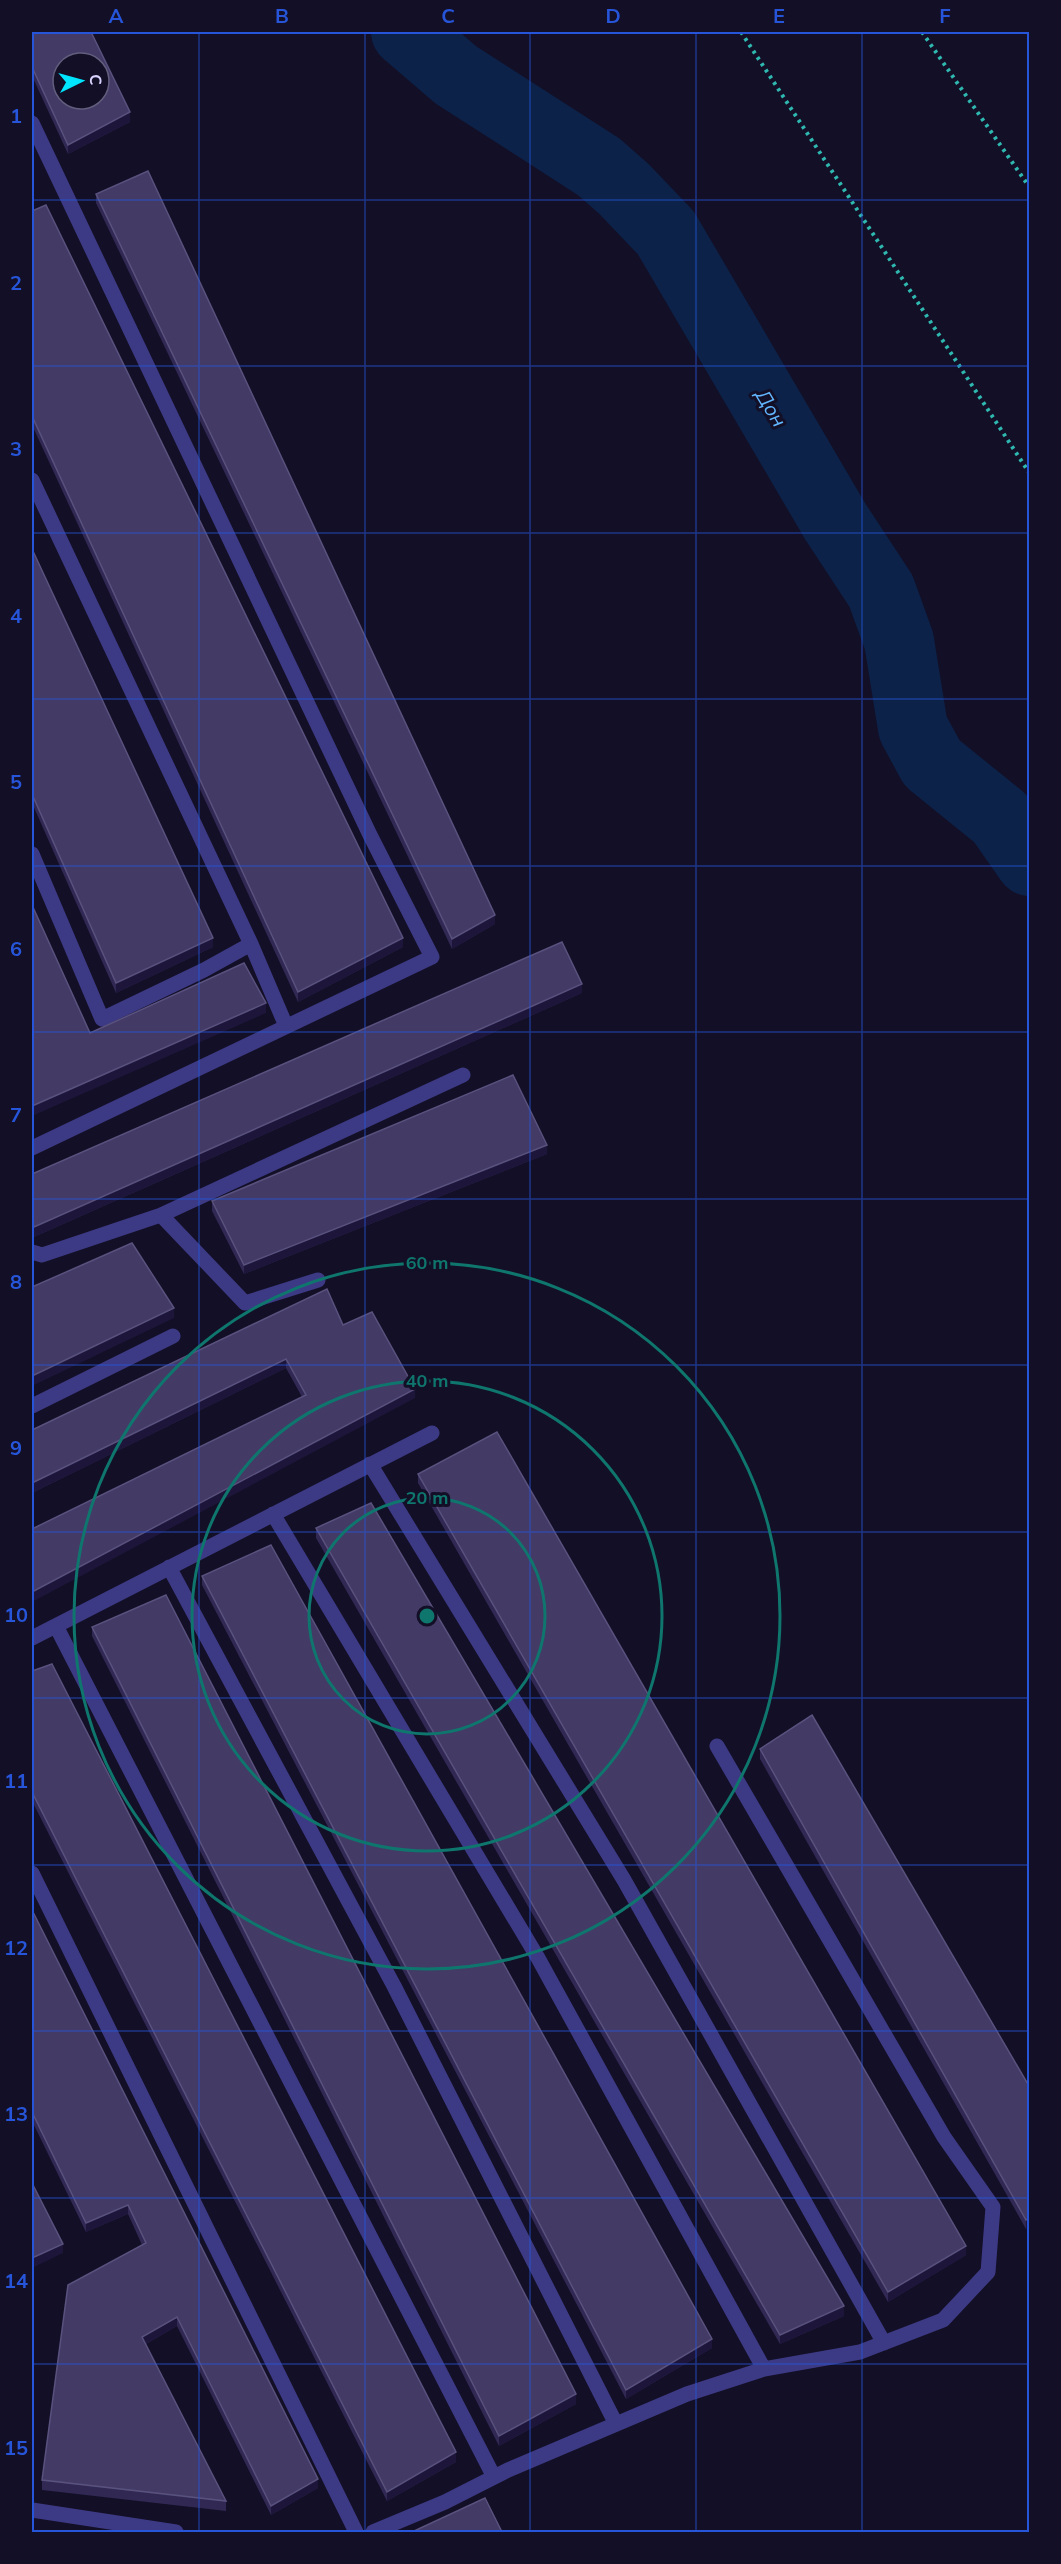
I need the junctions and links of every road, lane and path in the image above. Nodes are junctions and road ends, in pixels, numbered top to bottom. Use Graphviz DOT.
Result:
graph roads {
  1 [pos="741,32"];
  2 [pos="922,32"];
  3 [pos="32,123"];
  4 [pos="1029,188"];
  5 [pos="1029,474"];
  6 [pos="32,480"];
  7 [pos="32,854"];
  8 [pos="251,944"];
  9 [pos="286,1026"];
  10 [pos="463,1075"];
  11 [pos="32,1148"];
  12 [pos="161,1215"];
  13 [pos="32,1252"];
  14 [pos="318,1280"];
  15 [pos="173,1336"];
  16 [pos="32,1406"];
  17 [pos="432,1433"];
  18 [pos="370,1464"];
  19 [pos="273,1514"];
  20 [pos="169,1567"];
  21 [pos="56,1626"];
  22 [pos="32,1638"];
  23 [pos="717,1746"];
  24 [pos="32,1873"];
  25 [pos="884,2343"];
  26 [pos="765,2368"];
  27 [pos="615,2424"];
  28 [pos="494,2477"];
  29 [pos="32,2510"];
  30 [pos="122,2528"];
  31 [pos="176,2532"];
  32 [pos="356,2532"];
  33 [pos="373,2532"];
  1 -- 5 [label="path"];
  2 -- 4 [label="path"];
  3 -- 9 [label="lane"];
  6 -- 8 [label="lane"];
  7 -- 8 [label="lane"];
  8 -- 9 [label="lane"];
  9 -- 11 [label="lane"];
  10 -- 12 [label="lane"];
  12 -- 13 [label="lane"];
  12 -- 14 [label="lane"];
  15 -- 16 [label="lane"];
  17 -- 18 [label="lane"];
  18 -- 19 [label="lane"];
  18 -- 25 [label="lane"];
  19 -- 20 [label="lane"];
  19 -- 26 [label="lane"];
  20 -- 21 [label="lane"];
  20 -- 27 [label="lane"];
  21 -- 22 [label="lane"];
  21 -- 28 [label="lane"];
  23 -- 25 [label="lane"];
  24 -- 32 [label="lane"];
  25 -- 26 [label="lane"];
  26 -- 27 [label="lane"];
  27 -- 28 [label="lane"];
  28 -- 33 [label="lane"];
  29 -- 30 [label="lane"];
  30 -- 31 [label="lane"];
}
